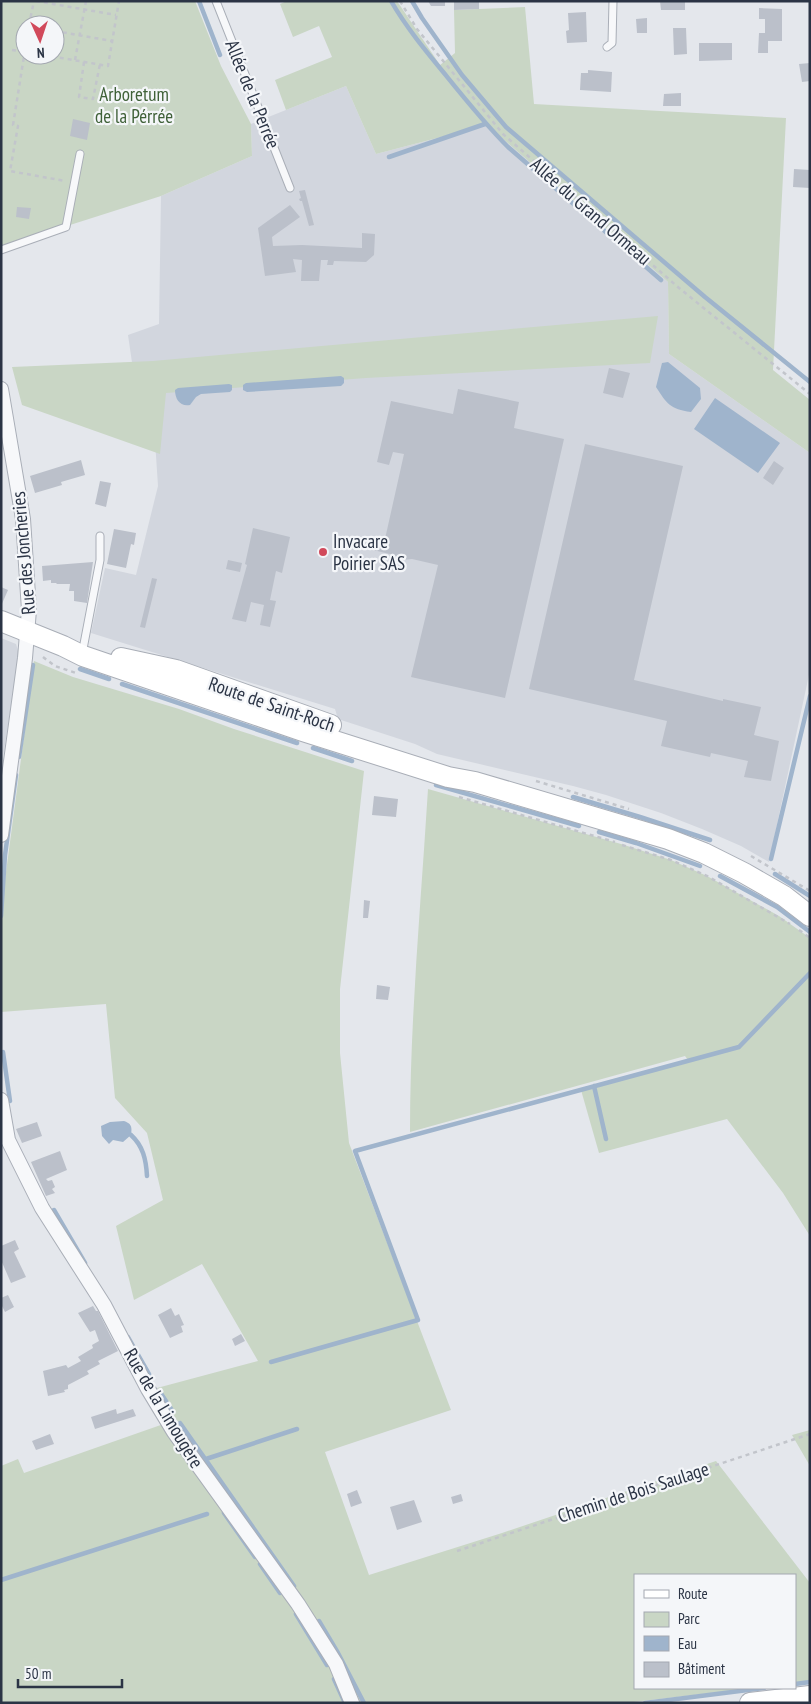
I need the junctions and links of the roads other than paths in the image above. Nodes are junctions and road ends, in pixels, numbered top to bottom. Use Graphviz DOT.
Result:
graph roads {
  1 [pos="216,1"];
  2 [pos="613,1"];
  3 [pos="607,47"];
  4 [pos="80,154"];
  5 [pos="290,188"];
  6 [pos="1,250"];
  7 [pos="1,389"];
  8 [pos="100,536"];
  9 [pos="1,621"];
  10 [pos="28,630"];
  11 [pos="63,646"];
  12 [pos="83,648"];
  13 [pos="475,782"];
  14 [pos="1,835"];
  15 [pos="810,916"];
  16 [pos="1,1100"];
  17 [pos="5,1141"];
  18 [pos="810,1696"];
  19 [pos="352,1703"];
  20 [pos="750,1703"];
  1 -- 5 [label="lane, Allée de la Perrée"];
  2 -- 3 [label="lane"];
  4 -- 6 [label="lane"];
  7 -- 10 [label="street, Rue des Joncheries"];
  8 -- 12 [label="lane"];
  9 -- 10 [label="street, Route de Saint-Roch"];
  10 -- 11 [label="street, Route de Saint-Roch"];
  10 -- 14 [label="street"];
  11 -- 12 [label="street, Route de Saint-Roch"];
  11 -- 13 [label="street, Route de Saint-Roch"];
  12 -- 13 [label="street, Route de Saint-Roch"];
  13 -- 15 [label="street, Route de Saint-Roch"];
  16 -- 17 [label="street, Rue de la Limougère"];
  17 -- 19 [label="street, Rue de la Limougère"];
  18 -- 20 [label="street"];
}
